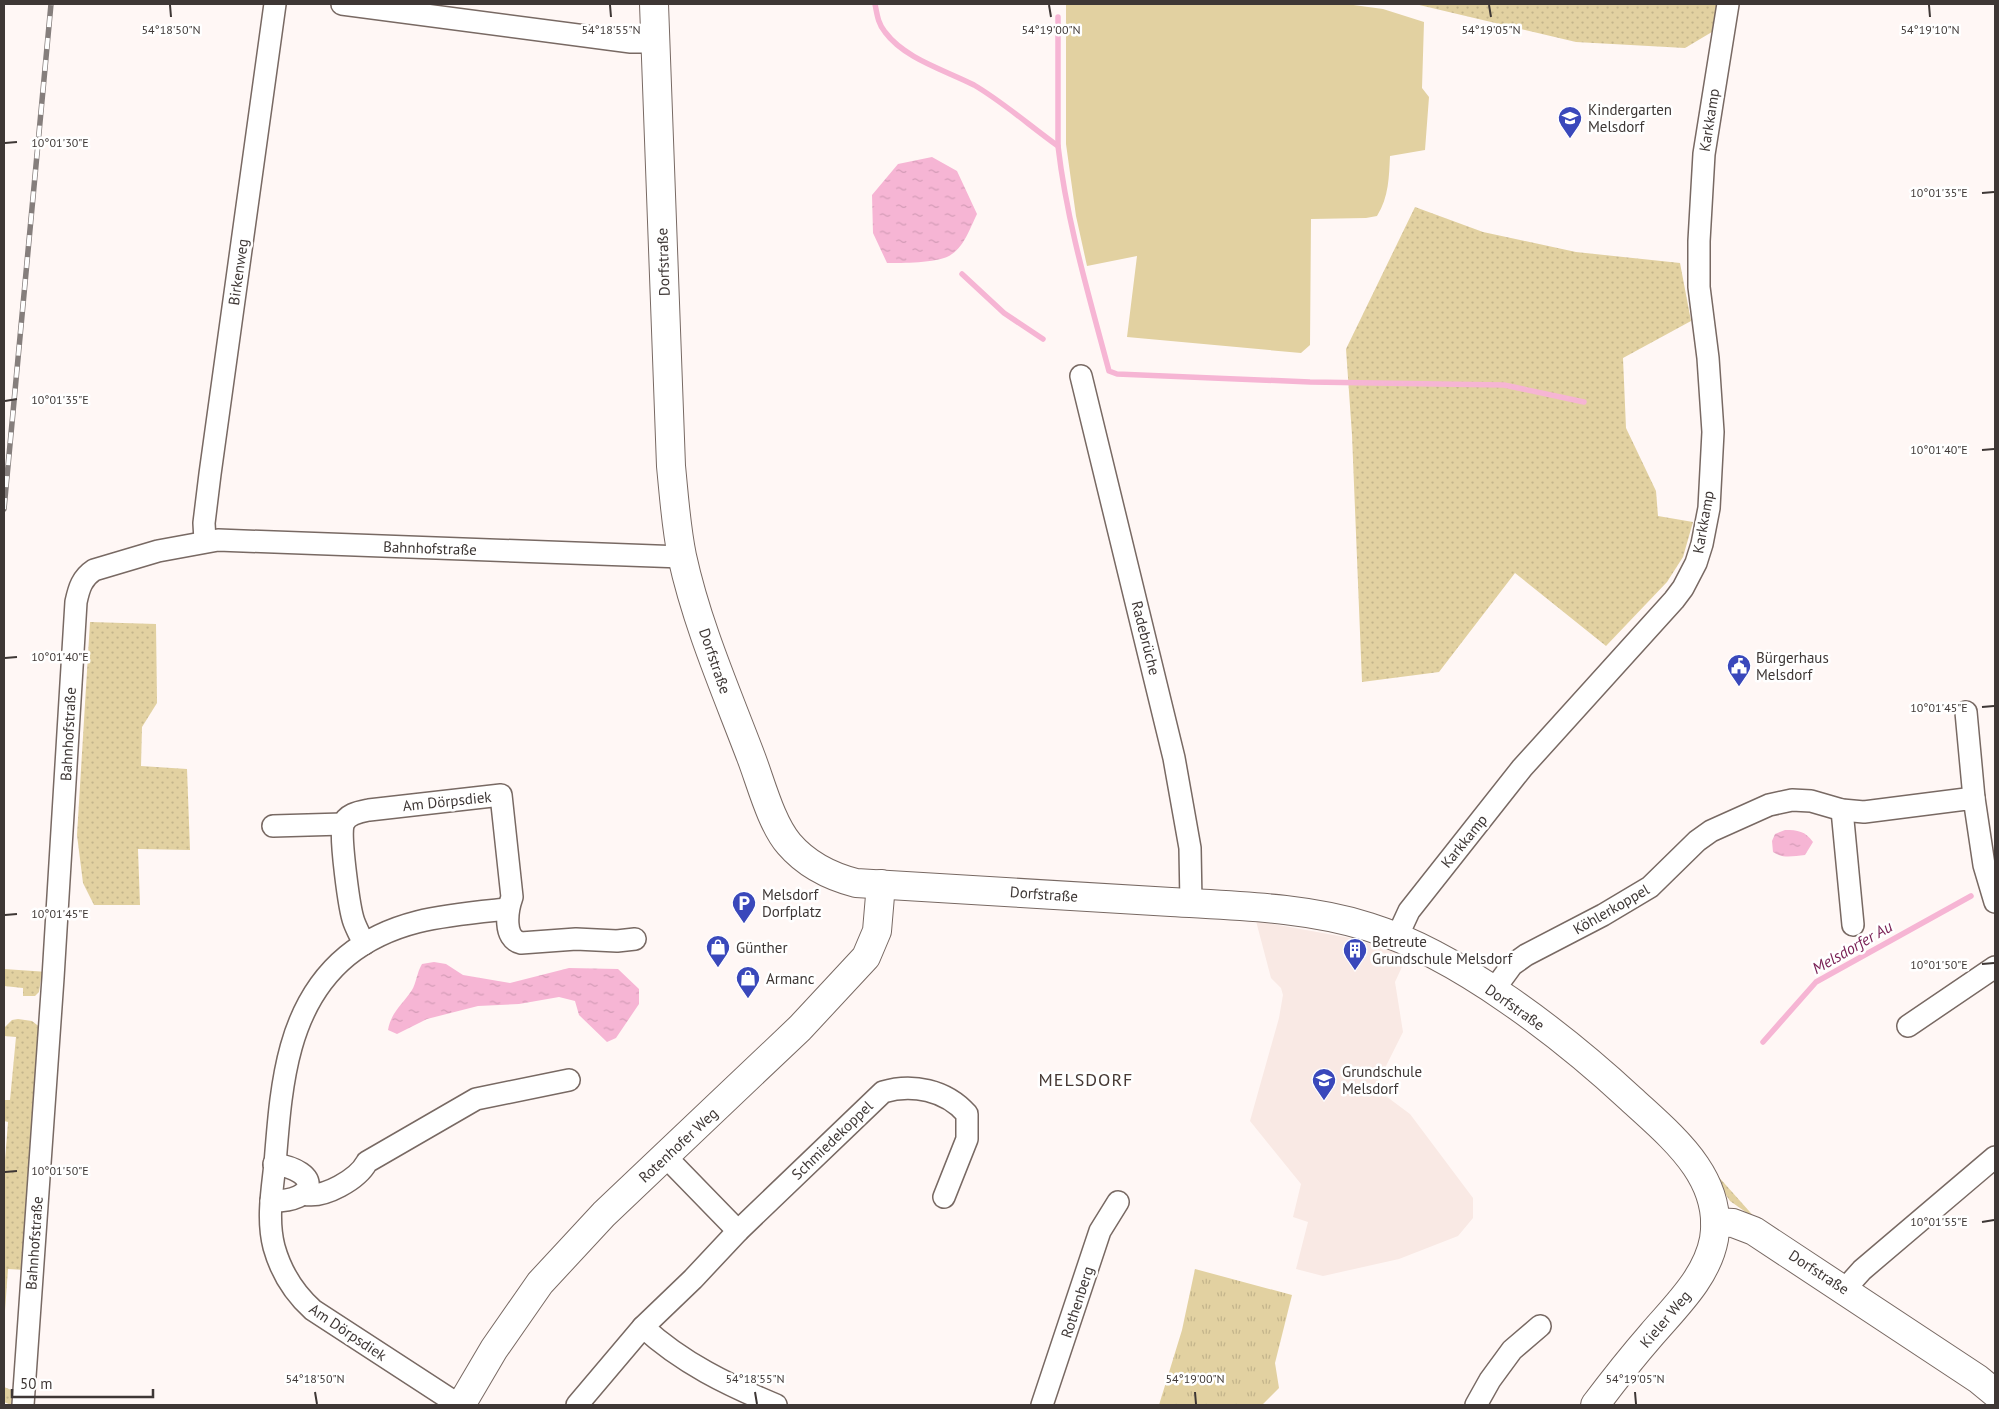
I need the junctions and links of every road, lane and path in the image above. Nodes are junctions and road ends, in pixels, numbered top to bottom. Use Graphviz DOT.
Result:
graph roads {
  1 [pos="275,4"];
  2 [pos="342,4"];
  3 [pos="654,4"];
  4 [pos="1728,4"];
  5 [pos="654,42"];
  6 [pos="1081,376"];
  7 [pos="204,541"];
  8 [pos="682,557"];
  9 [pos="1966,712"];
  10 [pos="1974,798"];
  11 [pos="1842,810"];
  12 [pos="343,824"];
  13 [pos="273,826"];
  14 [pos="881,884"];
  15 [pos="1995,902"];
  16 [pos="1190,903"];
  17 [pos="508,909"];
  18 [pos="1853,925"];
  19 [pos="1397,937"];
  20 [pos="635,939"];
  21 [pos="364,944"];
  22 [pos="1995,967"];
  23 [pos="1493,991"];
  24 [pos="1908,1026"];
  25 [pos="569,1080"];
  26 [pos="666,1157"];
  27 [pos="1995,1157"];
  28 [pos="274,1164"];
  29 [pos="304,1194"];
  30 [pos="944,1197"];
  31 [pos="271,1201"];
  32 [pos="1118,1202"];
  33 [pos="1715,1222"];
  34 [pos="738,1231"];
  35 [pos="1846,1289"];
  36 [pos="1540,1326"];
  37 [pos="643,1327"];
  38 [pos="1995,1393"];
  39 [pos="22,1405"];
  40 [pos="460,1405"];
  41 [pos="577,1405"];
  42 [pos="776,1405"];
  43 [pos="1042,1405"];
  44 [pos="1476,1405"];
  45 [pos="1595,1405"];
  1 -- 7 [label="street, Birkenweg"];
  2 -- 5 [label="street"];
  3 -- 5 [label="street, Dorfstraße"];
  4 -- 19 [label="street, Karkkamp"];
  5 -- 8 [label="street, Dorfstraße"];
  6 -- 16 [label="street, Radebrüche"];
  7 -- 8 [label="street, Bahnhofstraße"];
  7 -- 39 [label="street, Bahnhofstraße"];
  8 -- 14 [label="street, Dorfstraße"];
  9 -- 10 [label="street"];
  10 -- 11 [label="street, Köhlerkoppel"];
  10 -- 15 [label="street"];
  11 -- 18 [label="street"];
  11 -- 23 [label="street, Köhlerkoppel"];
  12 -- 13 [label="street, Am Dörpsdiek"];
  12 -- 17 [label="street, Am Dörpsdiek"];
  12 -- 21 [label="street"];
  14 -- 16 [label="street, Dorfstraße"];
  14 -- 26 [label="street, Rotenhofer Weg"];
  16 -- 19 [label="street, Dorfstraße"];
  17 -- 20 [label="street, Am Dörpsdiek"];
  17 -- 21 [label="street, Am Dörpsdiek"];
  19 -- 23 [label="street, Dorfstraße"];
  21 -- 28 [label="street, Am Dörpsdiek"];
  22 -- 24 [label="street"];
  23 -- 33 [label="street, Dorfstraße"];
  25 -- 29 [label="street"];
  26 -- 34 [label="street"];
  26 -- 40 [label="street, Rotenhofer Weg"];
  27 -- 35 [label="street"];
  28 -- 29 [label="street"];
  28 -- 31 [label="street, Am Dörpsdiek"];
  29 -- 31 [label="street"];
  30 -- 34 [label="street, Schmiedekoppel"];
  31 -- 40 [label="street, Am Dörpsdiek"];
  32 -- 43 [label="street, Rothenberg"];
  33 -- 35 [label="street, Dorfstraße"];
  33 -- 45 [label="street, Kieler Weg"];
  34 -- 37 [label="street, Schmiedekoppel"];
  35 -- 38 [label="street, Dorfstraße"];
  36 -- 44 [label="street"];
  37 -- 41 [label="street, Schmiedekoppel"];
  37 -- 42 [label="street"];
}
